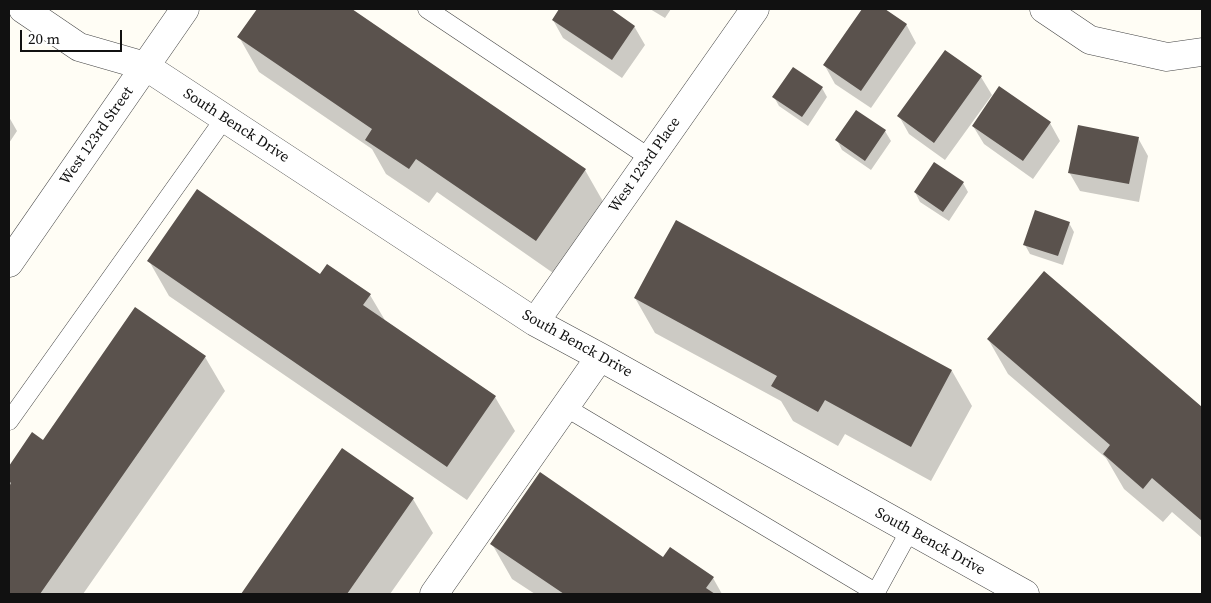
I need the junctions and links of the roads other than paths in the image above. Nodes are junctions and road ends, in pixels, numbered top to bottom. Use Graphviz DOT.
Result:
graph roads {
  1 [pos="23,9"];
  2 [pos="185,9"];
  3 [pos="428,9"];
  4 [pos="755,9"];
  5 [pos="1044,9"];
  6 [pos="1202,52"];
  7 [pos="145,66"];
  8 [pos="224,119"];
  9 [pos="650,158"];
  10 [pos="9,263"];
  11 [pos="535,322"];
  12 [pos="600,357"];
  13 [pos="565,407"];
  14 [pos="9,421"];
  15 [pos="910,530"];
  16 [pos="875,593"];
  17 [pos="434,594"];
  18 [pos="1025,594"];
  1 -- 7 [label="street, South Benck Drive"];
  2 -- 7 [label="street, West 123rd Street"];
  3 -- 9 [label="lane"];
  4 -- 9 [label="street, West 123rd Place"];
  5 -- 6 [label="street"];
  7 -- 8 [label="street, South Benck Drive"];
  7 -- 10 [label="street, West 123rd Street"];
  8 -- 11 [label="street, South Benck Drive"];
  8 -- 14 [label="lane"];
  9 -- 11 [label="street, West 123rd Place"];
  11 -- 12 [label="street, South Benck Drive"];
  12 -- 13 [label="street"];
  12 -- 15 [label="street, South Benck Drive"];
  13 -- 16 [label="lane"];
  13 -- 17 [label="street"];
  15 -- 16 [label="lane"];
  15 -- 18 [label="street, South Benck Drive"];
}
